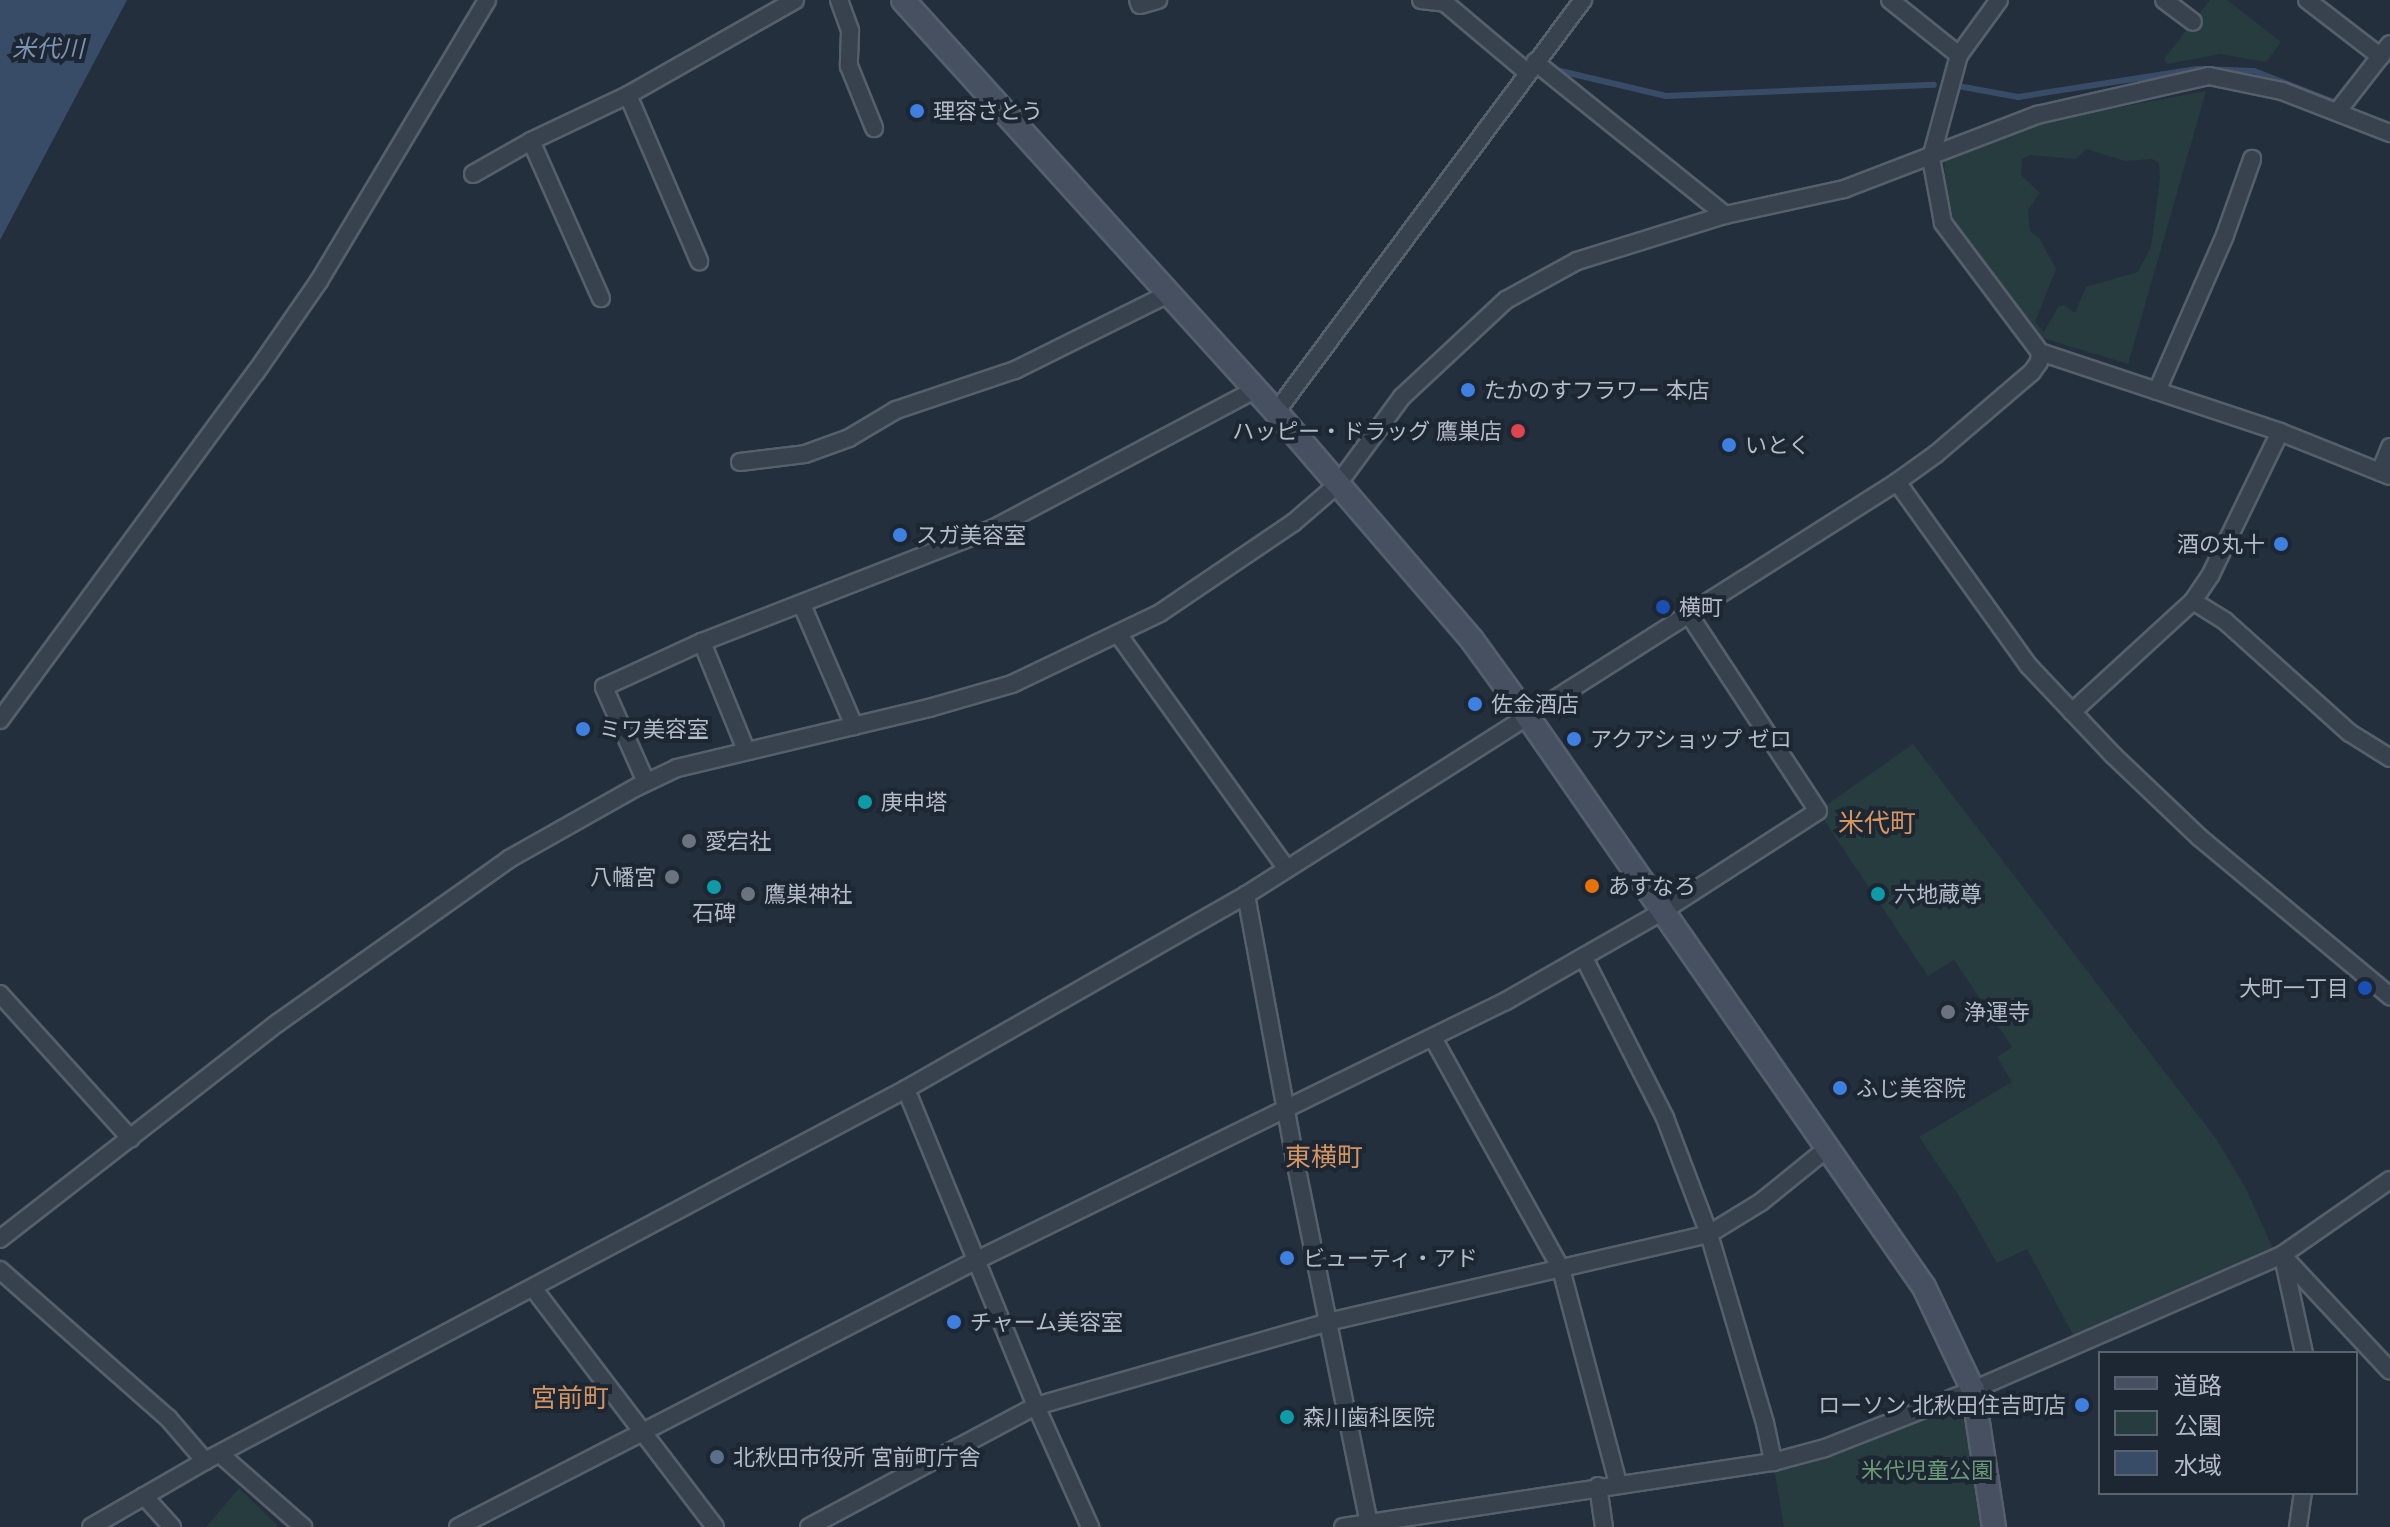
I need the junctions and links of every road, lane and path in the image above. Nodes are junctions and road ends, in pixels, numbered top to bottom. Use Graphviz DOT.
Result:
graph roads {
  1 [pos="487,0"];
  2 [pos="795,0"];
  3 [pos="839,0"];
  4 [pos="903,0"];
  5 [pos="1138,0"];
  6 [pos="1158,0"];
  7 [pos="1421,0"];
  8 [pos="1583,0"];
  9 [pos="1890,0"];
  10 [pos="1999,0"];
  11 [pos="2164,0"];
  12 [pos="2307,0"];
  13 [pos="2193,22"];
  14 [pos="2385,51"];
  15 [pos="1959,55"];
  16 [pos="1531,67"];
  17 [pos="628,95"];
  18 [pos="2337,112"];
  19 [pos="874,128"];
  20 [pos="2390,133"];
  21 [pos="531,141"];
  22 [pos="1931,158"];
  23 [pos="2252,159"];
  24 [pos="473,174"];
  25 [pos="1725,215"];
  26 [pos="699,261"];
  27 [pos="1170,293"];
  28 [pos="601,298"];
  29 [pos="2040,352"];
  30 [pos="1256,389"];
  31 [pos="2157,391"];
  32 [pos="1276,412"];
  33 [pos="2280,432"];
  34 [pos="2390,447"];
  35 [pos="740,462"];
  36 [pos="2385,474"];
  37 [pos="1897,482"];
  38 [pos="1338,484"];
  39 [pos="2193,601"];
  40 [pos="802,605"];
  41 [pos="1690,616"];
  42 [pos="1118,634"];
  43 [pos="702,642"];
  44 [pos="2072,712"];
  45 [pos="1528,717"];
  46 [pos="0,720"];
  47 [pos="854,726"];
  48 [pos="746,750"];
  49 [pos="2390,758"];
  50 [pos="646,782"];
  51 [pos="1287,869"];
  52 [pos="1246,895"];
  53 [pos="1663,911"];
  54 [pos="1584,958"];
  55 [pos="0,994"];
  56 [pos="2390,996"];
  57 [pos="1433,1038"];
  58 [pos="906,1089"];
  59 [pos="1287,1107"];
  60 [pos="131,1139"];
  61 [pos="1829,1147"];
  62 [pos="2390,1180"];
  63 [pos="1709,1234"];
  64 [pos="0,1239"];
  65 [pos="2282,1255"];
  66 [pos="975,1261"];
  67 [pos="1561,1269"];
  68 [pos="0,1270"];
  69 [pos="533,1288"];
  70 [pos="1328,1322"];
  71 [pos="2304,1351"];
  72 [pos="2390,1371"];
  73 [pos="1973,1390"];
  74 [pos="1036,1406"];
  75 [pos="642,1431"];
  76 [pos="213,1457"];
  77 [pos="1773,1462"];
  78 [pos="1618,1483"];
  79 [pos="1598,1486"];
  80 [pos="2303,1495"];
  81 [pos="144,1496"];
  82 [pos="1370,1524"];
  83 [pos="91,1527"];
  84 [pos="172,1527"];
  85 [pos="303,1527"];
  86 [pos="458,1527"];
  87 [pos="715,1527"];
  88 [pos="809,1527"];
  89 [pos="1090,1527"];
  90 [pos="1343,1527"];
  91 [pos="1604,1527"];
  92 [pos="1994,1527"];
  93 [pos="2298,1527"];
  1 -- 46 [label="street"];
  2 -- 17 [label="street"];
  3 -- 19 [label="street"];
  4 -- 27 [label="street"];
  5 -- 6 [label="street"];
  7 -- 16 [label="street"];
  8 -- 16 [label="street"];
  9 -- 15 [label="street"];
  10 -- 15 [label="street"];
  11 -- 13 [label="street"];
  12 -- 14 [label="street"];
  14 -- 18 [label="street"];
  15 -- 22 [label="street"];
  16 -- 25 [label="street"];
  16 -- 32 [label="street"];
  17 -- 21 [label="street"];
  17 -- 26 [label="street"];
  18 -- 20 [label="street"];
  18 -- 22 [label="street"];
  21 -- 24 [label="street"];
  21 -- 28 [label="street"];
  22 -- 25 [label="street"];
  22 -- 29 [label="street"];
  23 -- 31 [label="street"];
  25 -- 38 [label="street"];
  27 -- 30 [label="street"];
  27 -- 35 [label="street"];
  29 -- 31 [label="street"];
  29 -- 37 [label="street"];
  30 -- 32 [label="street"];
  30 -- 40 [label="street"];
  31 -- 33 [label="street"];
  32 -- 38 [label="street"];
  33 -- 36 [label="street"];
  33 -- 39 [label="street"];
  34 -- 36 [label="street"];
  37 -- 41 [label="street"];
  37 -- 44 [label="street"];
  38 -- 42 [label="street"];
  38 -- 45 [label="street"];
  39 -- 44 [label="street"];
  39 -- 49 [label="street"];
  40 -- 43 [label="street"];
  40 -- 47 [label="street"];
  41 -- 45 [label="street"];
  41 -- 53 [label="street"];
  42 -- 47 [label="street"];
  42 -- 51 [label="street"];
  43 -- 48 [label="street"];
  43 -- 50 [label="street"];
  44 -- 56 [label="street"];
  45 -- 51 [label="street"];
  45 -- 53 [label="street"];
  47 -- 48 [label="street"];
  48 -- 50 [label="street"];
  50 -- 60 [label="street"];
  51 -- 52 [label="street"];
  52 -- 58 [label="street"];
  52 -- 59 [label="street"];
  53 -- 54 [label="street"];
  53 -- 61 [label="street"];
  54 -- 57 [label="street"];
  54 -- 63 [label="street"];
  55 -- 60 [label="street"];
  57 -- 59 [label="street"];
  57 -- 67 [label="street"];
  58 -- 66 [label="street"];
  58 -- 69 [label="street"];
  59 -- 66 [label="street"];
  59 -- 70 [label="street"];
  60 -- 64 [label="street"];
  61 -- 63 [label="street"];
  61 -- 73 [label="street"];
  62 -- 65 [label="street"];
  63 -- 67 [label="street"];
  63 -- 77 [label="street"];
  65 -- 71 [label="street"];
  65 -- 72 [label="street"];
  65 -- 73 [label="street"];
  66 -- 74 [label="street"];
  66 -- 75 [label="street"];
  67 -- 70 [label="street"];
  67 -- 78 [label="street"];
  68 -- 76 [label="street"];
  69 -- 75 [label="street"];
  69 -- 76 [label="street"];
  70 -- 74 [label="street"];
  70 -- 82 [label="street"];
  73 -- 77 [label="street"];
  73 -- 92 [label="street"];
  74 -- 88 [label="street"];
  74 -- 89 [label="street"];
  75 -- 86 [label="street"];
  75 -- 87 [label="street"];
  76 -- 81 [label="street"];
  76 -- 85 [label="street"];
  77 -- 78 [label="street"];
  78 -- 79 [label="street"];
  79 -- 82 [label="street"];
  79 -- 91 [label="street"];
  80 -- 93 [label="street"];
  81 -- 83 [label="street"];
  81 -- 84 [label="street"];
  82 -- 90 [label="street"];
}
